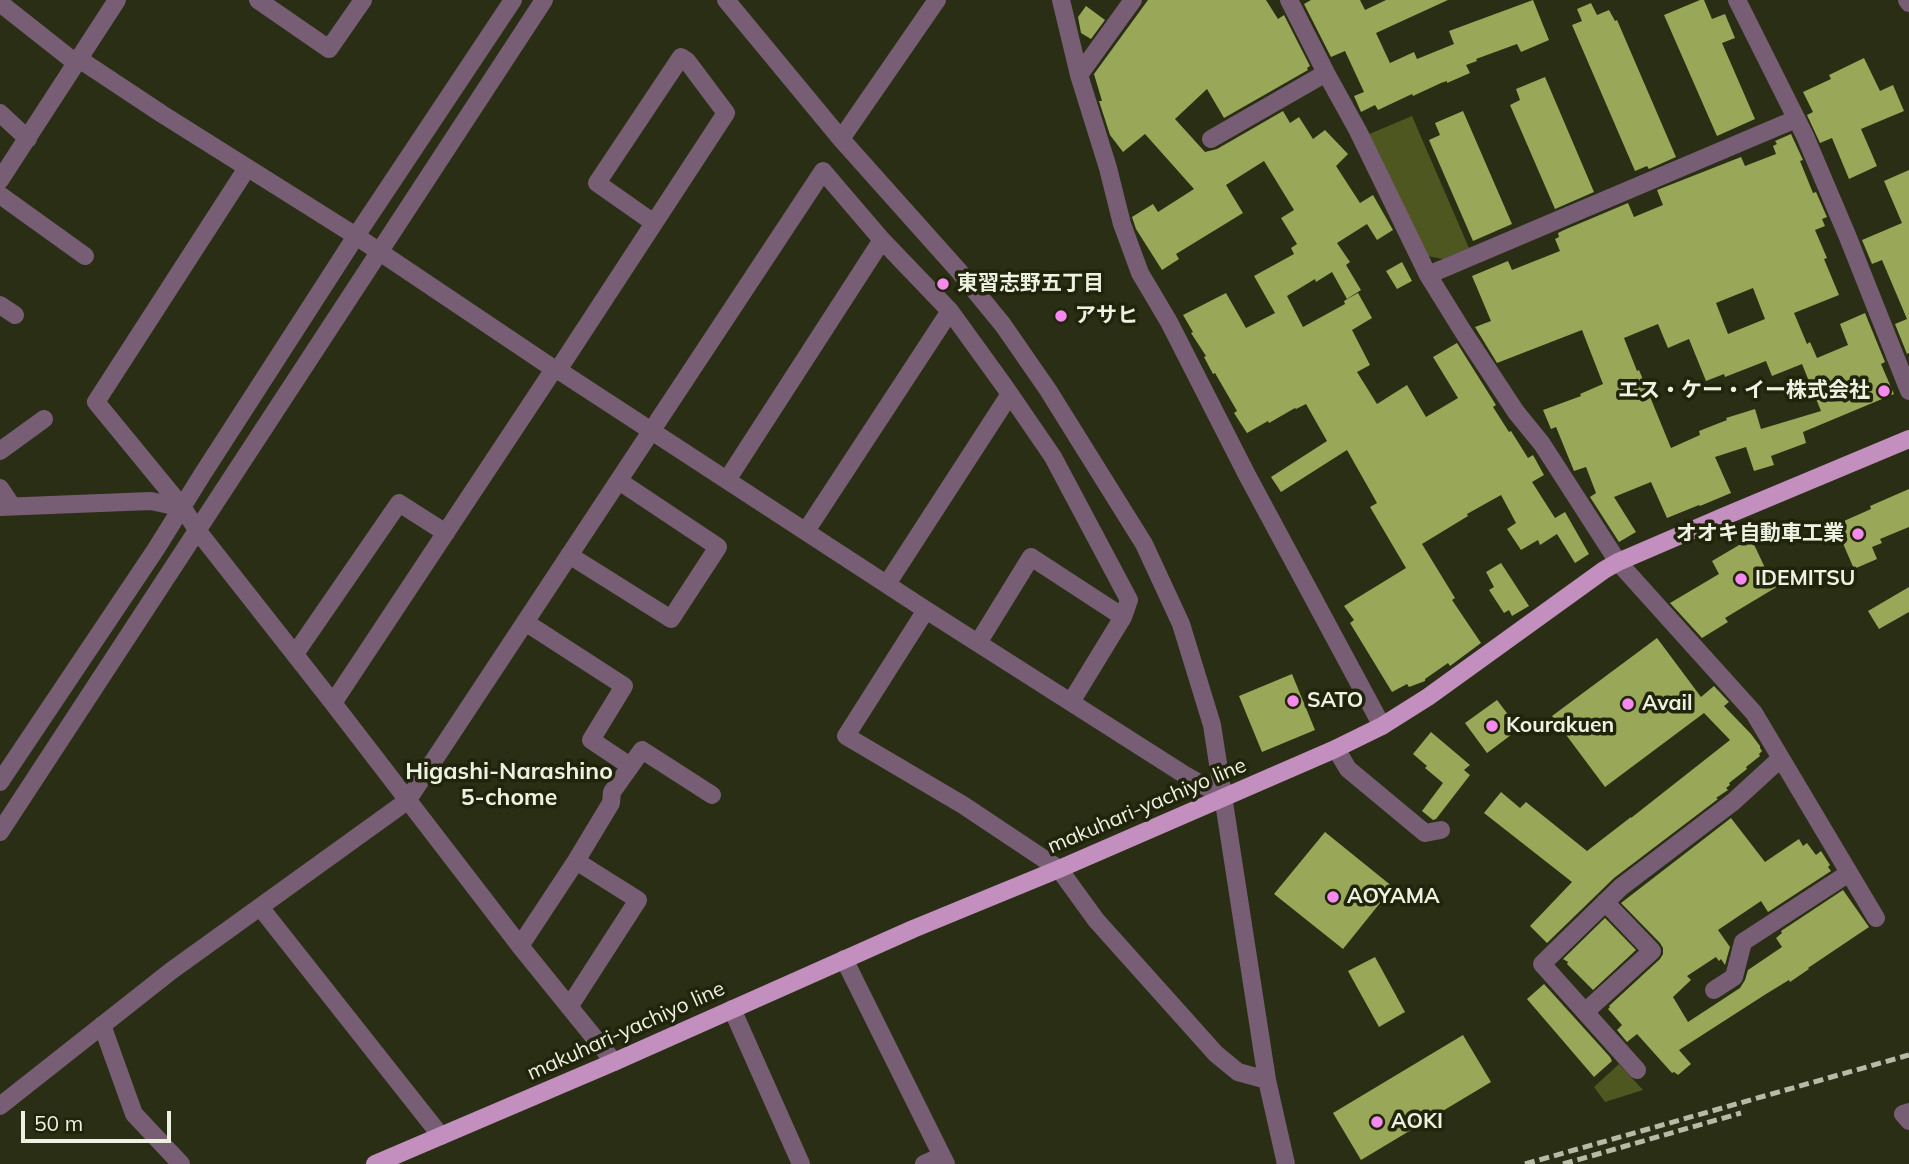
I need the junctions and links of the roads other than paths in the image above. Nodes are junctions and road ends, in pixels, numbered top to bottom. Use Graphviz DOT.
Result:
graph roads {
  1 [pos="117,0"];
  2 [pos="363,0"];
  3 [pos="513,0"];
  4 [pos="544,0"];
  5 [pos="726,0"];
  6 [pos="937,0"];
  7 [pos="1061,0"];
  8 [pos="1133,0"];
  9 [pos="1289,0"];
  10 [pos="1737,0"];
  11 [pos="264,2"];
  12 [pos="0,3"];
  13 [pos="78,61"];
  14 [pos="1326,73"];
  15 [pos="1079,75"];
  16 [pos="0,113"];
  17 [pos="1796,119"];
  18 [pos="28,139"];
  19 [pos="841,139"];
  20 [pos="1211,139"];
  21 [pos="247,167"];
  22 [pos="0,180"];
  23 [pos="0,195"];
  24 [pos="654,223"];
  25 [pos="356,236"];
  26 [pos="882,240"];
  27 [pos="379,251"];
  28 [pos="85,256"];
  29 [pos="1429,275"];
  30 [pos="0,305"];
  31 [pos="950,311"];
  32 [pos="15,315"];
  33 [pos="556,370"];
  34 [pos="1909,391"];
  35 [pos="1010,394"];
  36 [pos="44,418"];
  37 [pos="652,431"];
  38 [pos="1909,439"];
  39 [pos="0,451"];
  40 [pos="727,480"];
  41 [pos="619,481"];
  42 [pos="0,488"];
  43 [pos="6,506"];
  44 [pos="183,508"];
  45 [pos="197,530"];
  46 [pos="806,531"];
  47 [pos="446,533"];
  48 [pos="569,555"];
  49 [pos="1618,562"];
  50 [pos="887,584"];
  51 [pos="926,610"];
  52 [pos="1124,617"];
  53 [pos="525,622"];
  54 [pos="978,643"];
  55 [pos="295,654"];
  56 [pos="1071,702"];
  57 [pos="333,703"];
  58 [pos="1382,726"];
  59 [pos="1336,748"];
  60 [pos="1780,759"];
  61 [pos="630,766"];
  62 [pos="0,782"];
  63 [pos="712,795"];
  64 [pos="1224,797"];
  65 [pos="407,801"];
  66 [pos="1441,830"];
  67 [pos="0,832"];
  68 [pos="576,861"];
  69 [pos="1059,869"];
  70 [pos="1849,873"];
  71 [pos="1605,902"];
  72 [pos="260,907"];
  73 [pos="1876,918"];
  74 [pos="520,946"];
  75 [pos="844,959"];
  76 [pos="1714,990"];
  77 [pos="569,1007"];
  78 [pos="732,1009"];
  79 [pos="1585,1012"];
  80 [pos="102,1025"];
  81 [pos="614,1062"];
  82 [pos="1637,1070"];
  83 [pos="1267,1080"];
  84 [pos="0,1106"];
  85 [pos="1909,1112"];
  86 [pos="1909,1121"];
  87 [pos="441,1136"];
  88 [pos="944,1160"];
  89 [pos="181,1164"];
  90 [pos="375,1164"];
  91 [pos="802,1164"];
  92 [pos="924,1164"];
  93 [pos="1286,1164"];
  1 -- 13 [label="street"];
  2 -- 11 [label="street"];
  3 -- 25 [label="street"];
  4 -- 27 [label="street"];
  5 -- 19 [label="street"];
  6 -- 19 [label="street"];
  7 -- 15 [label="street"];
  8 -- 15 [label="street"];
  9 -- 14 [label="street"];
  10 -- 17 [label="street"];
  12 -- 13 [label="street"];
  13 -- 18 [label="street"];
  13 -- 21 [label="street"];
  14 -- 20 [label="street"];
  14 -- 29 [label="street"];
  15 -- 58 [label="street"];
  16 -- 18 [label="street"];
  17 -- 29 [label="street"];
  17 -- 34 [label="street"];
  18 -- 22 [label="street"];
  19 -- 64 [label="street"];
  21 -- 25 [label="street"];
  21 -- 44 [label="street"];
  23 -- 28 [label="street"];
  24 -- 24 [label="street"];
  24 -- 33 [label="street"];
  25 -- 27 [label="street"];
  25 -- 44 [label="street"];
  26 -- 31 [label="street"];
  26 -- 37 [label="street"];
  26 -- 40 [label="street"];
  27 -- 33 [label="street"];
  27 -- 45 [label="street"];
  29 -- 49 [label="street"];
  30 -- 32 [label="street"];
  31 -- 35 [label="street"];
  31 -- 46 [label="street"];
  33 -- 37 [label="street"];
  33 -- 47 [label="street"];
  35 -- 50 [label="street"];
  35 -- 52 [label="street"];
  36 -- 39 [label="street"];
  37 -- 40 [label="street"];
  37 -- 41 [label="street"];
  38 -- 49 [label="main road, makuhari-yachiyo line"];
  40 -- 46 [label="street"];
  41 -- 48 [label="street"];
  41 -- 48 [label="street"];
  42 -- 43 [label="street"];
  43 -- 44 [label="street"];
  44 -- 45 [label="street"];
  44 -- 62 [label="street"];
  45 -- 55 [label="street"];
  45 -- 67 [label="street"];
  46 -- 50 [label="street"];
  47 -- 55 [label="street"];
  47 -- 57 [label="street"];
  48 -- 53 [label="street"];
  49 -- 58 [label="main road, makuhari-yachiyo line"];
  49 -- 60 [label="street"];
  50 -- 51 [label="street"];
  51 -- 54 [label="street"];
  51 -- 69 [label="street"];
  52 -- 54 [label="street"];
  52 -- 56 [label="street"];
  53 -- 61 [label="street"];
  53 -- 65 [label="street"];
  54 -- 56 [label="street"];
  55 -- 57 [label="street"];
  56 -- 64 [label="street"];
  57 -- 65 [label="street"];
  58 -- 59 [label="main road, makuhari-yachiyo line"];
  59 -- 64 [label="main road, makuhari-yachiyo line"];
  59 -- 66 [label="street"];
  60 -- 70 [label="street"];
  60 -- 71 [label="street"];
  61 -- 63 [label="street"];
  61 -- 68 [label="street"];
  64 -- 69 [label="main road, makuhari-yachiyo line"];
  64 -- 83 [label="street"];
  65 -- 72 [label="street"];
  65 -- 74 [label="street"];
  68 -- 74 [label="street"];
  68 -- 77 [label="street"];
  69 -- 75 [label="main road, makuhari-yachiyo line"];
  69 -- 83 [label="street"];
  70 -- 73 [label="street"];
  70 -- 76 [label="street"];
  71 -- 79 [label="street"];
  71 -- 79 [label="street"];
  72 -- 80 [label="street"];
  72 -- 87 [label="street"];
  74 -- 77 [label="street"];
  75 -- 78 [label="main road, makuhari-yachiyo line"];
  75 -- 88 [label="street"];
  77 -- 81 [label="street"];
  78 -- 81 [label="main road, makuhari-yachiyo line"];
  78 -- 91 [label="street"];
  79 -- 82 [label="street"];
  80 -- 84 [label="street"];
  80 -- 89 [label="street"];
  81 -- 87 [label="main road, makuhari-yachiyo line"];
  83 -- 93 [label="street"];
  85 -- 86 [label="street"];
  87 -- 90 [label="main road, makuhari-yachiyo line"];
  88 -- 92 [label="street"];
}
